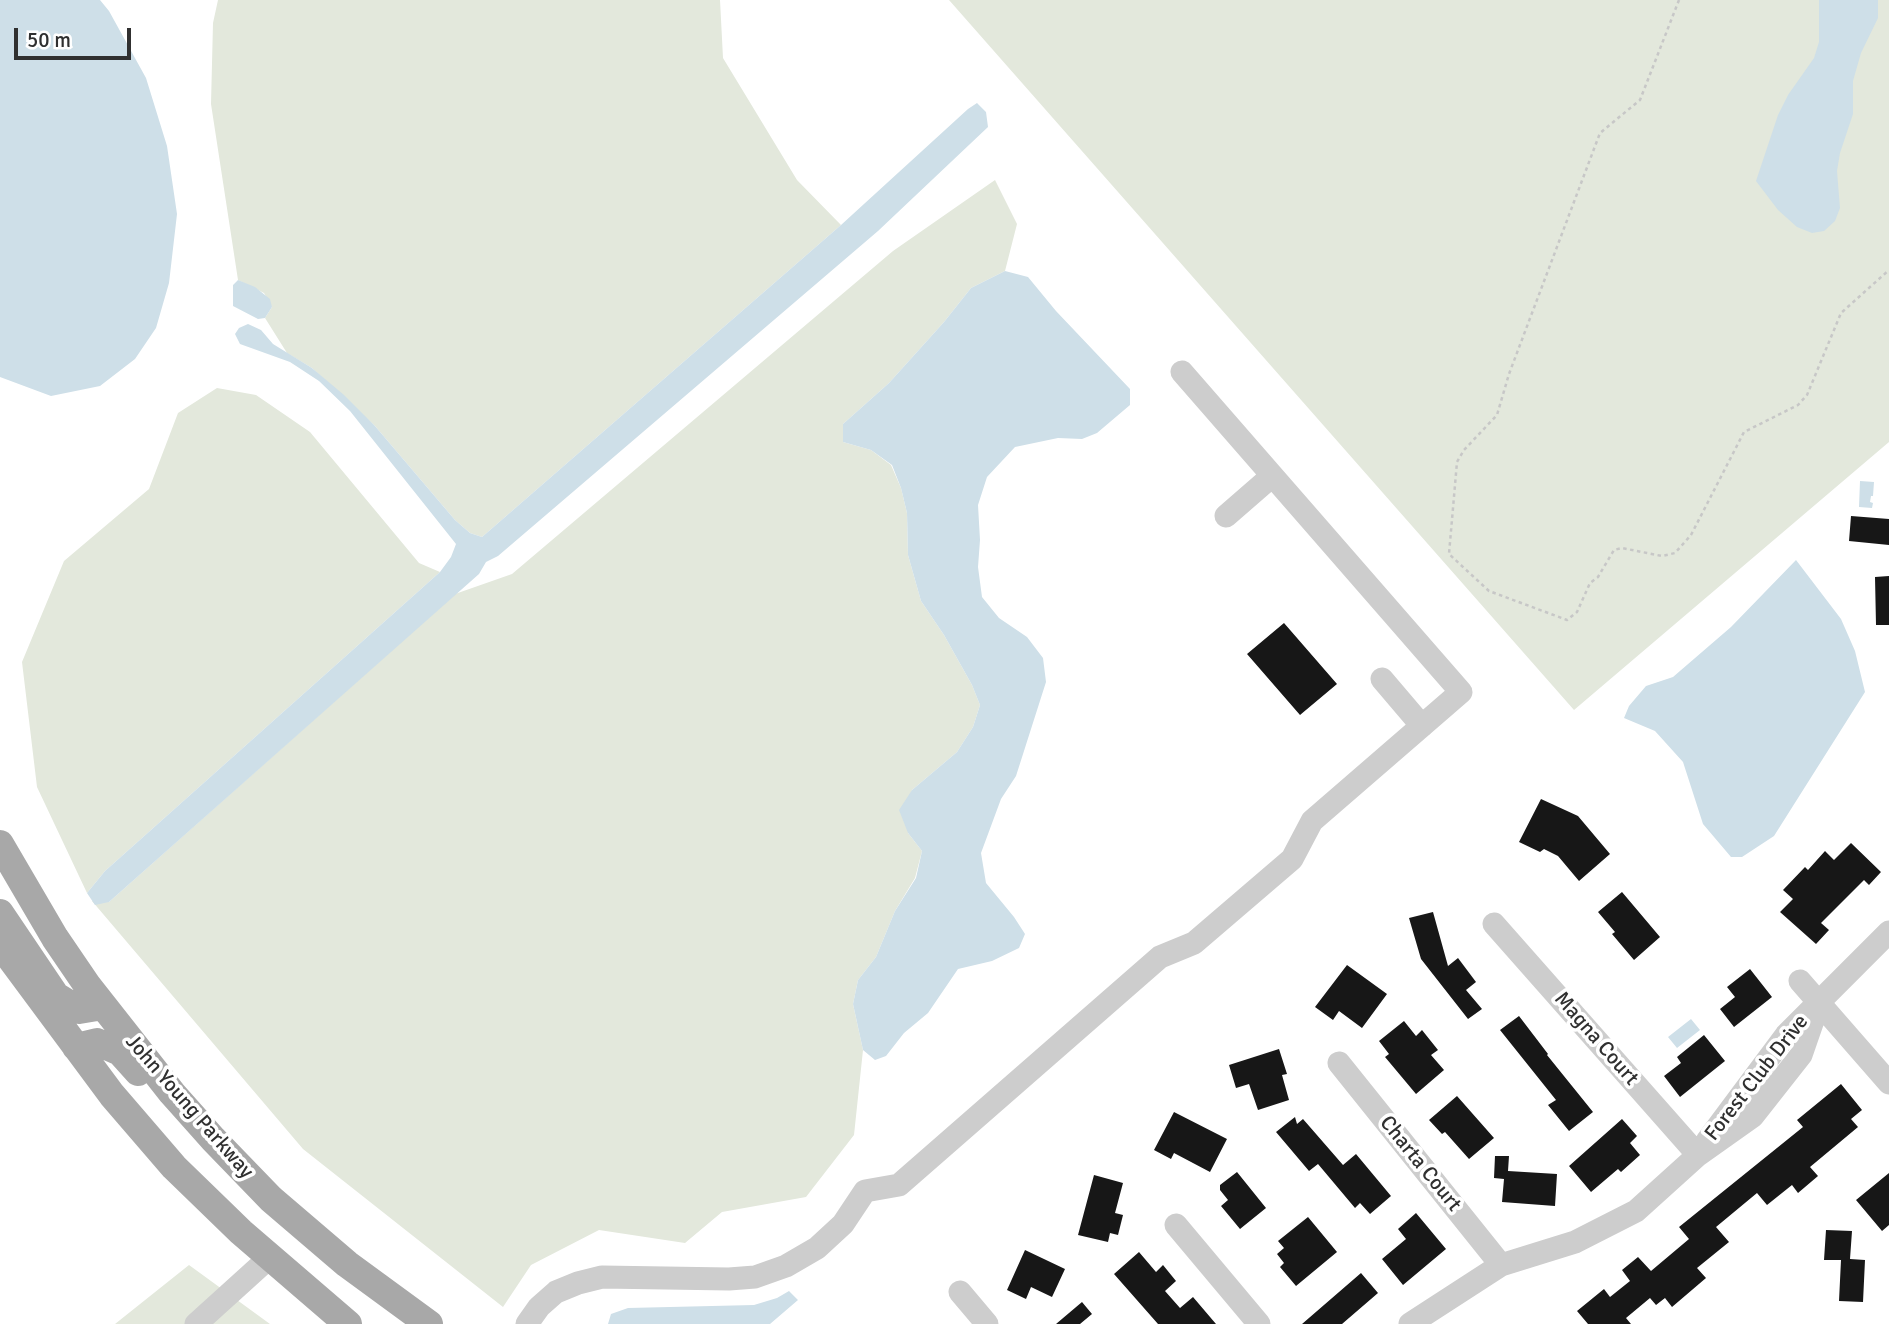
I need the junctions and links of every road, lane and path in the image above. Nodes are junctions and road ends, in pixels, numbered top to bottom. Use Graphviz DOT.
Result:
graph roads {
  1 [pos="1679,0"];
  2 [pos="1889,270"];
  3 [pos="1182,372"];
  4 [pos="1272,476"];
  5 [pos="1226,516"];
  6 [pos="1382,679"];
  7 [pos="1422,726"];
  8 [pos="0,844"];
  9 [pos="0,913"];
  10 [pos="1494,924"];
  11 [pos="1889,932"];
  12 [pos="0,944"];
  13 [pos="1800,981"];
  14 [pos="1819,1003"];
  15 [pos="103,1006"];
  16 [pos="76,1047"];
  17 [pos="1339,1063"];
  18 [pos="1889,1083"];
  19 [pos="1698,1155"];
  20 [pos="1176,1225"];
  21 [pos="326,1245"];
  22 [pos="270,1257"];
  23 [pos="1501,1265"];
  24 [pos="960,1292"];
  25 [pos="196,1324"];
  26 [pos="348,1324"];
  27 [pos="429,1324"];
  28 [pos="527,1324"];
  29 [pos="987,1324"];
  30 [pos="1259,1324"];
  31 [pos="1410,1324"];
  1 -- 2 [label="path"];
  3 -- 4 [label="street"];
  4 -- 5 [label="street"];
  4 -- 7 [label="street"];
  6 -- 7 [label="street"];
  7 -- 28 [label="street"];
  8 -- 15 [label="main road, John Young Parkway"];
  9 -- 15 [label="main road"];
  10 -- 19 [label="street, Magna Court"];
  11 -- 14 [label="street, Forest Club Drive"];
  12 -- 16 [label="main road"];
  13 -- 14 [label="street"];
  14 -- 18 [label="street"];
  14 -- 19 [label="street, Forest Club Drive"];
  15 -- 21 [label="main road, John Young Parkway"];
  16 -- 21 [label="main road"];
  16 -- 22 [label="main road"];
  17 -- 23 [label="street, Charta Court"];
  19 -- 23 [label="street, Forest Club Drive"];
  20 -- 30 [label="street"];
  21 -- 27 [label="main road, John Young Parkway"];
  22 -- 25 [label="street"];
  22 -- 26 [label="main road"];
  23 -- 31 [label="street, Forest Club Drive"];
  24 -- 29 [label="street"];
}
